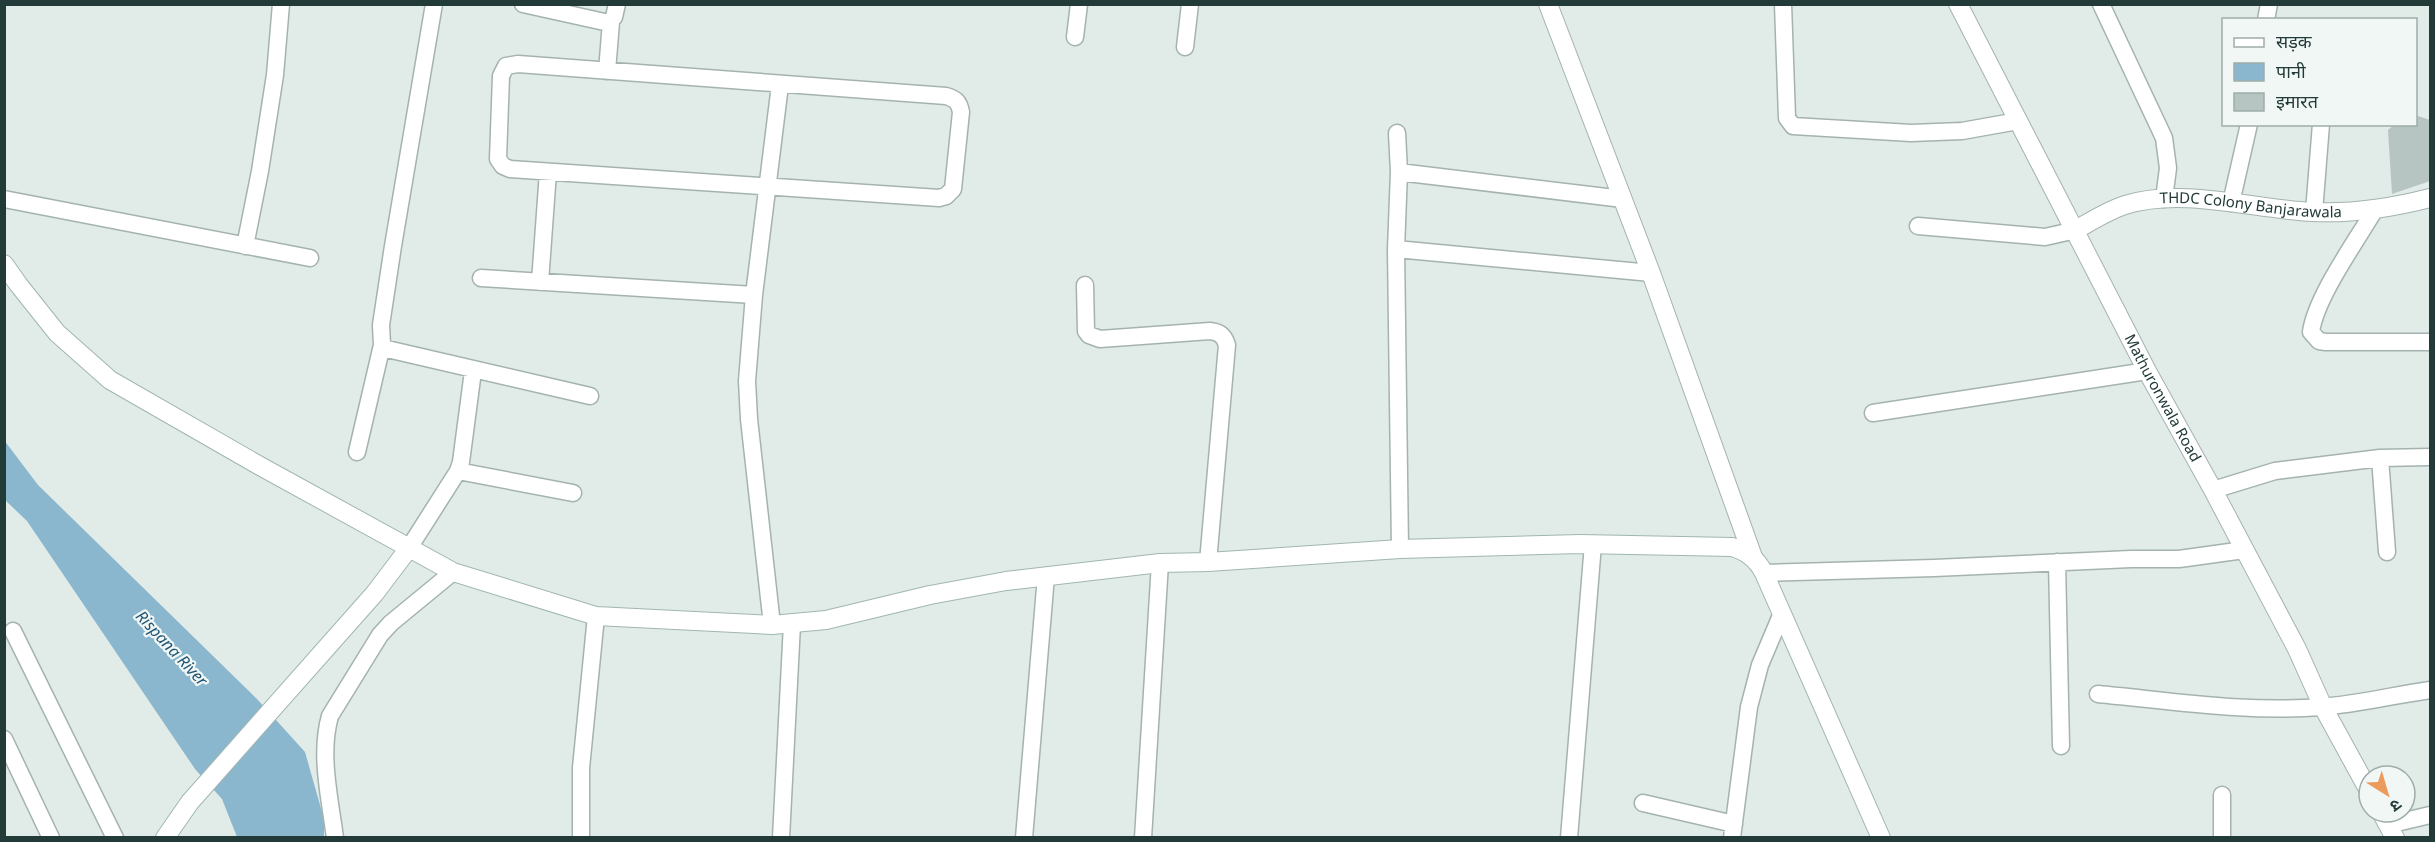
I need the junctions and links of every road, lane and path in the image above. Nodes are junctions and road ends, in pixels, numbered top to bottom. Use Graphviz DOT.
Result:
graph roads {
  1 [pos="281,4"];
  2 [pos="434,4"];
  3 [pos="523,4"];
  4 [pos="617,4"];
  5 [pos="1079,4"];
  6 [pos="1191,4"];
  7 [pos="1548,4"];
  8 [pos="1783,4"];
  9 [pos="1958,4"];
  10 [pos="2101,4"];
  11 [pos="611,22"];
  12 [pos="1075,37"];
  13 [pos="1185,47"];
  14 [pos="607,71"];
  15 [pos="780,85"];
  16 [pos="2018,122"];
  17 [pos="2248,126"];
  18 [pos="2322,126"];
  19 [pos="1398,133"];
  20 [pos="548,172"];
  21 [pos="1399,172"];
  22 [pos="768,187"];
  23 [pos="2430,198"];
  24 [pos="4,199"];
  25 [pos="1623,199"];
  26 [pos="2164,199"];
  27 [pos="2231,203"];
  28 [pos="2374,211"];
  29 [pos="2314,212"];
  30 [pos="1918,226"];
  31 [pos="2076,230"];
  32 [pos="245,246"];
  33 [pos="1396,249"];
  34 [pos="309,258"];
  35 [pos="4,264"];
  36 [pos="1651,273"];
  37 [pos="481,278"];
  38 [pos="540,282"];
  39 [pos="1085,285"];
  40 [pos="754,295"];
  41 [pos="2430,342"];
  42 [pos="382,345"];
  43 [pos="473,370"];
  44 [pos="2147,372"];
  45 [pos="590,396"];
  46 [pos="1873,413"];
  47 [pos="357,452"];
  48 [pos="2430,457"];
  49 [pos="2380,458"];
  50 [pos="458,471"];
  51 [pos="2213,490"];
  52 [pos="573,493"];
  53 [pos="1593,544"];
  54 [pos="409,548"];
  55 [pos="1400,549"];
  56 [pos="2244,550"];
  57 [pos="2387,552"];
  58 [pos="1753,557"];
  59 [pos="1208,562"];
  60 [pos="2057,562"];
  61 [pos="1160,563"];
  62 [pos="453,572"];
  63 [pos="1764,573"];
  64 [pos="1046,576"];
  65 [pos="1782,612"];
  66 [pos="596,616"];
  67 [pos="792,624"];
  68 [pos="772,625"];
  69 [pos="13,631"];
  70 [pos="2430,690"];
  71 [pos="2098,694"];
  72 [pos="2323,707"];
  73 [pos="4,739"];
  74 [pos="2061,746"];
  75 [pos="2357,769"];
  76 [pos="2222,795"];
  77 [pos="1643,803"];
  78 [pos="2430,815"];
  79 [pos="2388,825"];
  80 [pos="1733,831"];
  81 [pos="51,837"];
  82 [pos="115,837"];
  83 [pos="165,837"];
  84 [pos="335,837"];
  85 [pos="581,837"];
  86 [pos="781,837"];
  87 [pos="1024,837"];
  88 [pos="1143,837"];
  89 [pos="1569,837"];
  90 [pos="1881,837"];
  91 [pos="2222,837"];
  1 -- 32 [label="street"];
  2 -- 42 [label="street"];
  3 -- 11 [label="street"];
  4 -- 11 [label="street"];
  5 -- 12 [label="street"];
  6 -- 13 [label="street"];
  7 -- 25 [label="main road"];
  8 -- 16 [label="street"];
  9 -- 16 [label="main road, Mathuronwala Road"];
  10 -- 26 [label="street"];
  11 -- 14 [label="street"];
  14 -- 15 [label="street"];
  14 -- 20 [label="street"];
  15 -- 22 [label="street"];
  15 -- 22 [label="street"];
  16 -- 31 [label="main road, Mathuronwala Road"];
  17 -- 27 [label="street"];
  18 -- 29 [label="street"];
  19 -- 21 [label="street"];
  20 -- 22 [label="street"];
  20 -- 38 [label="street"];
  21 -- 25 [label="street"];
  21 -- 33 [label="street"];
  22 -- 40 [label="street"];
  23 -- 28 [label="main road, THDC Colony Banjarawala"];
  24 -- 32 [label="street"];
  25 -- 36 [label="main road"];
  26 -- 27 [label="main road, THDC Colony Banjarawala"];
  26 -- 31 [label="main road, THDC Colony Banjarawala"];
  27 -- 29 [label="main road, THDC Colony Banjarawala"];
  28 -- 29 [label="main road, THDC Colony Banjarawala"];
  28 -- 41 [label="street"];
  30 -- 31 [label="street"];
  31 -- 44 [label="main road, Mathuronwala Road"];
  32 -- 34 [label="street"];
  33 -- 36 [label="street"];
  33 -- 55 [label="street"];
  35 -- 54 [label="main road"];
  36 -- 58 [label="main road"];
  37 -- 38 [label="street"];
  38 -- 40 [label="street"];
  39 -- 59 [label="street"];
  40 -- 68 [label="street"];
  42 -- 43 [label="street"];
  42 -- 47 [label="street"];
  43 -- 45 [label="street"];
  43 -- 50 [label="street"];
  44 -- 46 [label="street"];
  44 -- 51 [label="main road, Mathuronwala Road"];
  48 -- 49 [label="street"];
  49 -- 51 [label="street"];
  49 -- 57 [label="street"];
  50 -- 52 [label="street"];
  50 -- 54 [label="street"];
  51 -- 56 [label="main road, Mathuronwala Road"];
  53 -- 55 [label="main road"];
  53 -- 58 [label="main road"];
  53 -- 89 [label="street"];
  54 -- 62 [label="main road"];
  54 -- 83 [label="main road"];
  55 -- 59 [label="main road"];
  56 -- 60 [label="street"];
  56 -- 72 [label="main road, Mathuronwala Road"];
  58 -- 63 [label="main road"];
  59 -- 61 [label="main road"];
  60 -- 63 [label="street"];
  60 -- 74 [label="street"];
  61 -- 64 [label="main road"];
  61 -- 88 [label="street"];
  62 -- 66 [label="main road"];
  62 -- 84 [label="street"];
  63 -- 65 [label="main road"];
  64 -- 67 [label="main road"];
  64 -- 87 [label="street"];
  65 -- 80 [label="street"];
  65 -- 90 [label="main road"];
  66 -- 68 [label="main road"];
  66 -- 85 [label="street"];
  67 -- 68 [label="main road"];
  67 -- 86 [label="street"];
  69 -- 82 [label="street"];
  70 -- 72 [label="street"];
  71 -- 72 [label="street"];
  72 -- 75 [label="main road, Mathuronwala Road"];
  73 -- 81 [label="street"];
  76 -- 91 [label="street"];
  77 -- 80 [label="street"];
  78 -- 79 [label="street"];
}
